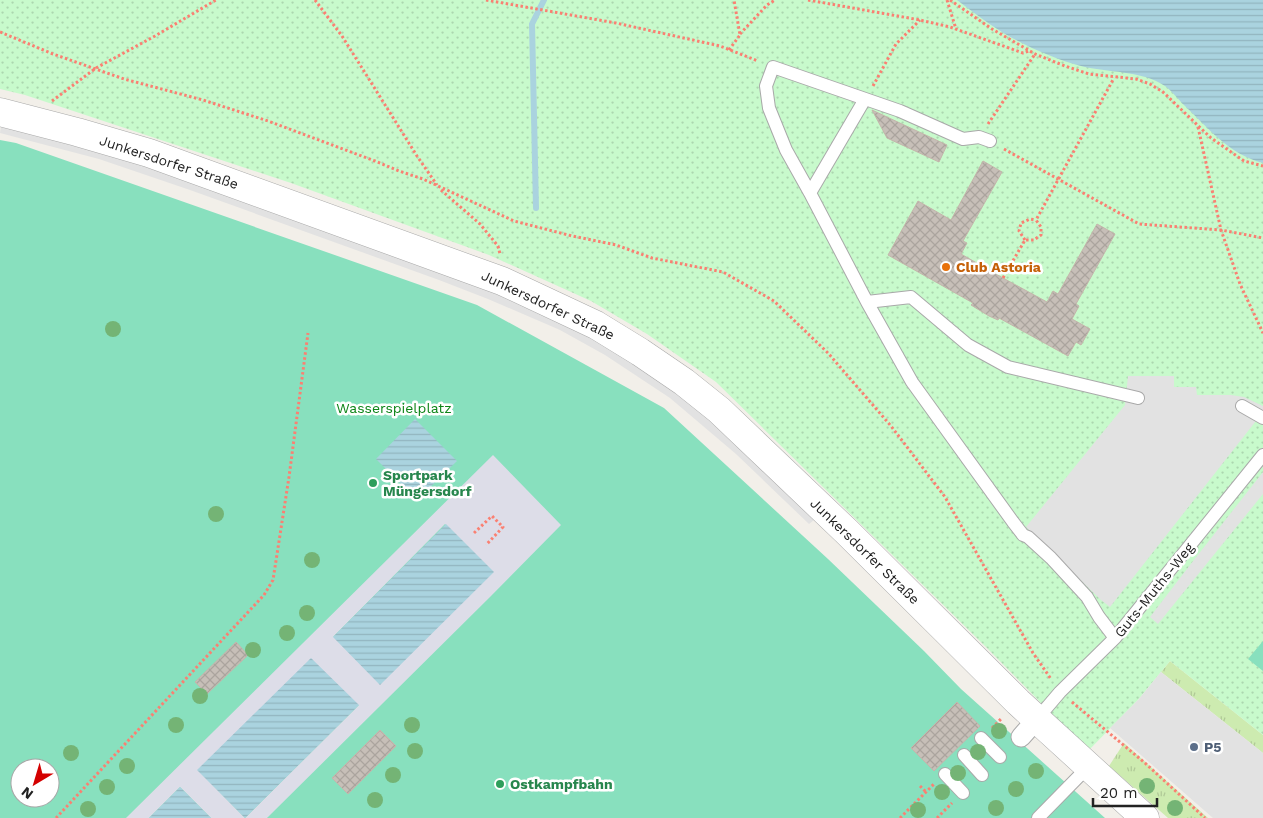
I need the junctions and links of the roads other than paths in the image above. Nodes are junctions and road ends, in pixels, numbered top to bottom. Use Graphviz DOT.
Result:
graph roads {
  1 [pos="866,99"];
  2 [pos="0,112"];
  3 [pos="984,139"];
  4 [pos="810,193"];
  5 [pos="867,302"];
  6 [pos="1138,398"];
  7 [pos="1242,406"];
  8 [pos="1263,418"];
  9 [pos="1263,455"];
  10 [pos="1116,638"];
  11 [pos="1029,728"];
  12 [pos="981,738"];
  13 [pos="964,755"];
  14 [pos="1000,757"];
  15 [pos="1088,767"];
  16 [pos="944,774"];
  17 [pos="982,775"];
  18 [pos="963,793"];
  19 [pos="1038,818"];
  20 [pos="1145,818"];
  1 -- 3 [label="lane"];
  1 -- 4 [label="lane"];
  1 -- 4 [label="lane"];
  2 -- 11 [label="street, Junkersdorfer Straße"];
  4 -- 5 [label="lane"];
  5 -- 6 [label="lane"];
  5 -- 10 [label="lane"];
  7 -- 8 [label="lane"];
  9 -- 10 [label="lane, Guts-Muths-Weg"];
  10 -- 11 [label="lane, Guts-Muths-Weg"];
  11 -- 15 [label="street, Junkersdorfer Straße"];
  12 -- 14 [label="lane"];
  13 -- 17 [label="lane"];
  15 -- 19 [label="lane"];
  15 -- 20 [label="street, Junkersdorfer Straße"];
  16 -- 18 [label="lane"];
}
